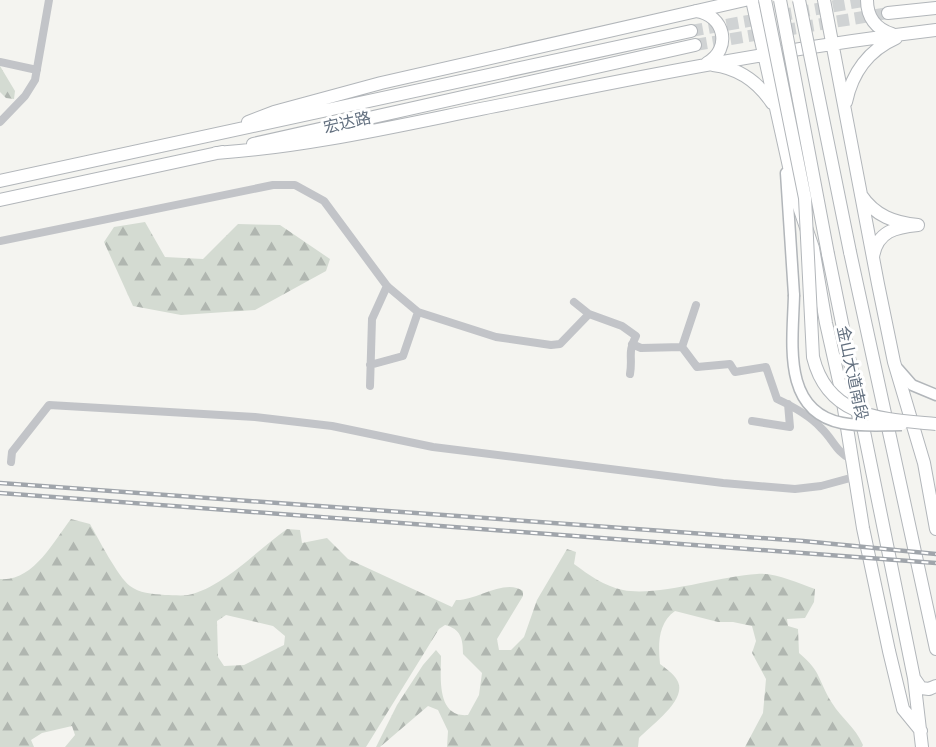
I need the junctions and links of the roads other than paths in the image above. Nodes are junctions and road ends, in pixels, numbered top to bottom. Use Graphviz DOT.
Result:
graph roads {
  1 [pos="49,0"];
  2 [pos="708,0"];
  3 [pos="745,0"];
  4 [pos="752,0"];
  5 [pos="765,0"];
  6 [pos="780,0"];
  7 [pos="799,0"];
  8 [pos="824,0"];
  9 [pos="867,0"];
  10 [pos="936,8"];
  11 [pos="692,12"];
  12 [pos="888,13"];
  13 [pos="936,30"];
  14 [pos="691,31"];
  15 [pos="903,34"];
  16 [pos="831,43"];
  17 [pos="694,45"];
  18 [pos="764,53"];
  19 [pos="0,62"];
  20 [pos="701,64"];
  21 [pos="37,70"];
  22 [pos="845,109"];
  23 [pos="777,113"];
  24 [pos="0,122"];
  25 [pos="214,135"];
  26 [pos="782,140"];
  27 [pos="216,153"];
  28 [pos="0,182"];
  29 [pos="860,193"];
  30 [pos="0,200"];
  31 [pos="0,241"];
  32 [pos="873,261"];
  33 [pos="387,286"];
  34 [pos="574,302"];
  35 [pos="696,305"];
  36 [pos="418,312"];
  37 [pos="589,314"];
  38 [pos="632,345"];
  39 [pos="682,347"];
  40 [pos="894,362"];
  41 [pos="370,365"];
  42 [pos="630,374"];
  43 [pos="370,386"];
  44 [pos="936,395"];
  45 [pos="788,404"];
  46 [pos="752,421"];
  47 [pos="936,425"];
  48 [pos="851,459"];
  49 [pos="11,462"];
  50 [pos="854,477"];
  51 [pos="936,528"];
  52 [pos="936,649"];
  53 [pos="914,678"];
  54 [pos="936,686"];
  55 [pos="921,731"];
  56 [pos="922,747"];
  1 -- 21 [label="street"];
  2 -- 11 [label="main road"];
  3 -- 11 [label="main road"];
  4 -- 18 [label="main road"];
  5 -- 47 [label="main road, bridge"];
  6 -- 53 [label="main road, 金山大道南段, bridge"];
  7 -- 52 [label="main road, 金山大道南段, bridge"];
  8 -- 16 [label="main road"];
  9 -- 15 [label="main road"];
  10 -- 12 [label="main road"];
  11 -- 20 [label="main road"];
  11 -- 25 [label="main road"];
  13 -- 15 [label="main road"];
  14 -- 25 [label="main road, 宏达路"];
  15 -- 16 [label="main road"];
  15 -- 22 [label="main road"];
  16 -- 18 [label="main road"];
  16 -- 22 [label="main road"];
  17 -- 27 [label="main road, 宏达路"];
  18 -- 20 [label="main road"];
  18 -- 23 [label="main road"];
  19 -- 21 [label="street"];
  20 -- 23 [label="main road"];
  20 -- 27 [label="main road"];
  21 -- 24 [label="street"];
  22 -- 29 [label="main road"];
  23 -- 26 [label="main road"];
  25 -- 28 [label="main road, 宏达路"];
  26 -- 47 [label="street, bridge"];
  26 -- 48 [label="main road"];
  27 -- 30 [label="main road, 宏达路"];
  29 -- 32 [label="main road"];
  29 -- 32 [label="main road"];
  31 -- 33 [label="street"];
  32 -- 40 [label="main road"];
  33 -- 36 [label="street"];
  33 -- 41 [label="street"];
  34 -- 37 [label="street"];
  35 -- 39 [label="street"];
  36 -- 37 [label="street"];
  36 -- 41 [label="street"];
  37 -- 38 [label="street"];
  38 -- 39 [label="street"];
  38 -- 42 [label="street"];
  39 -- 45 [label="street"];
  40 -- 44 [label="street"];
  40 -- 51 [label="main road"];
  41 -- 43 [label="street"];
  45 -- 46 [label="street"];
  45 -- 48 [label="street"];
  48 -- 50 [label="main road"];
  49 -- 50 [label="street"];
  50 -- 55 [label="main road"];
  53 -- 54 [label="main road"];
  53 -- 55 [label="main road, 金山大道南段"];
  55 -- 56 [label="main road, 金山大道南段"];
}
